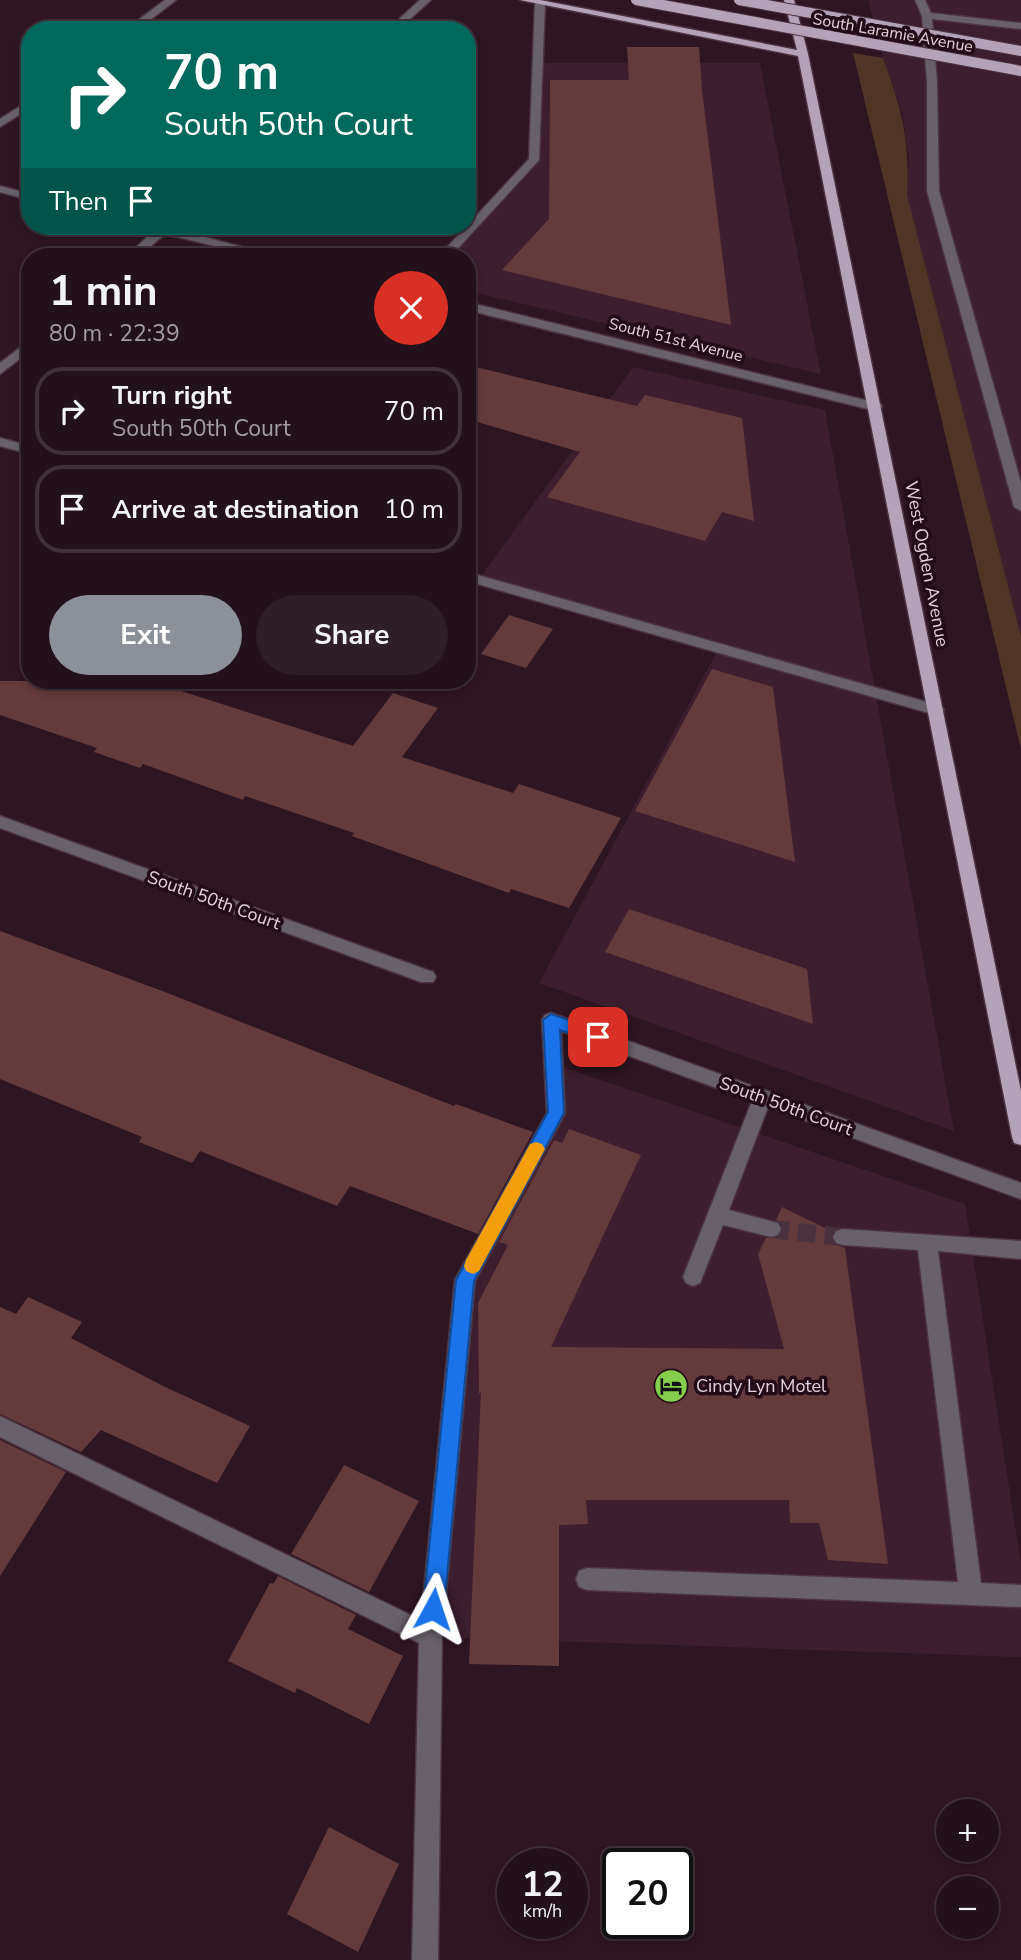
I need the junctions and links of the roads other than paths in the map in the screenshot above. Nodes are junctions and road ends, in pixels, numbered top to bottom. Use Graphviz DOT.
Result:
graph roads {
  1 [pos="171,0"];
  2 [pos="426,0"];
  3 [pos="525,0"];
  4 [pos="636,0"];
  5 [pos="738,0"];
  6 [pos="789,0"];
  7 [pos="920,0"];
  8 [pos="540,3"];
  9 [pos="928,16"];
  10 [pos="142,21"];
  11 [pos="402,21"];
  12 [pos="1021,26"];
  13 [pos="1021,51"];
  14 [pos="803,54"];
  15 [pos="1021,71"];
  16 [pos="21,109"];
  17 [pos="0,124"];
  18 [pos="0,189"];
  19 [pos="21,195"];
  20 [pos="476,223"];
  21 [pos="157,235"];
  22 [pos="191,235"];
  23 [pos="464,235"];
  24 [pos="142,248"];
  25 [pos="239,248"];
  26 [pos="452,248"];
  27 [pos="476,308"];
  28 [pos="21,352"];
  29 [pos="0,370"];
  30 [pos="876,407"];
  31 [pos="0,442"];
  32 [pos="21,448"];
  33 [pos="1021,507"];
  34 [pos="476,579"];
  35 [pos="936,710"];
  36 [pos="0,822"];
  37 [pos="427,977"];
  38 [pos="763,1097"];
  39 [pos="1021,1137"];
  40 [pos="1021,1191"];
  41 [pos="717,1214"];
  42 [pos="771,1229"];
  43 [pos="843,1237"];
  44 [pos="927,1242"];
  45 [pos="1021,1251"];
  46 [pos="693,1277"];
  47 [pos="0,1426"];
  48 [pos="587,1579"];
  49 [pos="971,1594"];
  50 [pos="1021,1595"];
  51 [pos="431,1637"];
  52 [pos="425,1960"];
  1 -- 10 [label="street"];
  2 -- 11 [label="street"];
  3 -- 8 [label="main road"];
  4 -- 15 [label="main road, South Laramie Avenue, bridge"];
  5 -- 13 [label="main road, South Laramie Avenue, bridge"];
  6 -- 14 [label="main road, West Ogden Avenue"];
  7 -- 9 [label="street"];
  8 -- 14 [label="main road"];
  8 -- 20 [label="street"];
  9 -- 12 [label="street"];
  9 -- 33 [label="street"];
  14 -- 30 [label="main road, West Ogden Avenue"];
  16 -- 17 [label="street"];
  18 -- 19 [label="street"];
  21 -- 24 [label="street"];
  22 -- 25 [label="street"];
  23 -- 26 [label="street"];
  27 -- 30 [label="street, South 51st Avenue"];
  28 -- 29 [label="street"];
  30 -- 35 [label="main road, West Ogden Avenue"];
  31 -- 32 [label="street"];
  34 -- 35 [label="street"];
  35 -- 39 [label="main road, West Ogden Avenue"];
  36 -- 37 [label="street, South 50th Court"];
  38 -- 40 [label="street, South 50th Court"];
  38 -- 41 [label="street"];
  38 -- 51 [label="street, South 50th Court"];
  41 -- 42 [label="street"];
  41 -- 46 [label="street"];
  43 -- 44 [label="street"];
  44 -- 45 [label="street"];
  44 -- 49 [label="street"];
  47 -- 51 [label="street"];
  48 -- 49 [label="street"];
  49 -- 50 [label="street"];
  51 -- 52 [label="street"];
}
